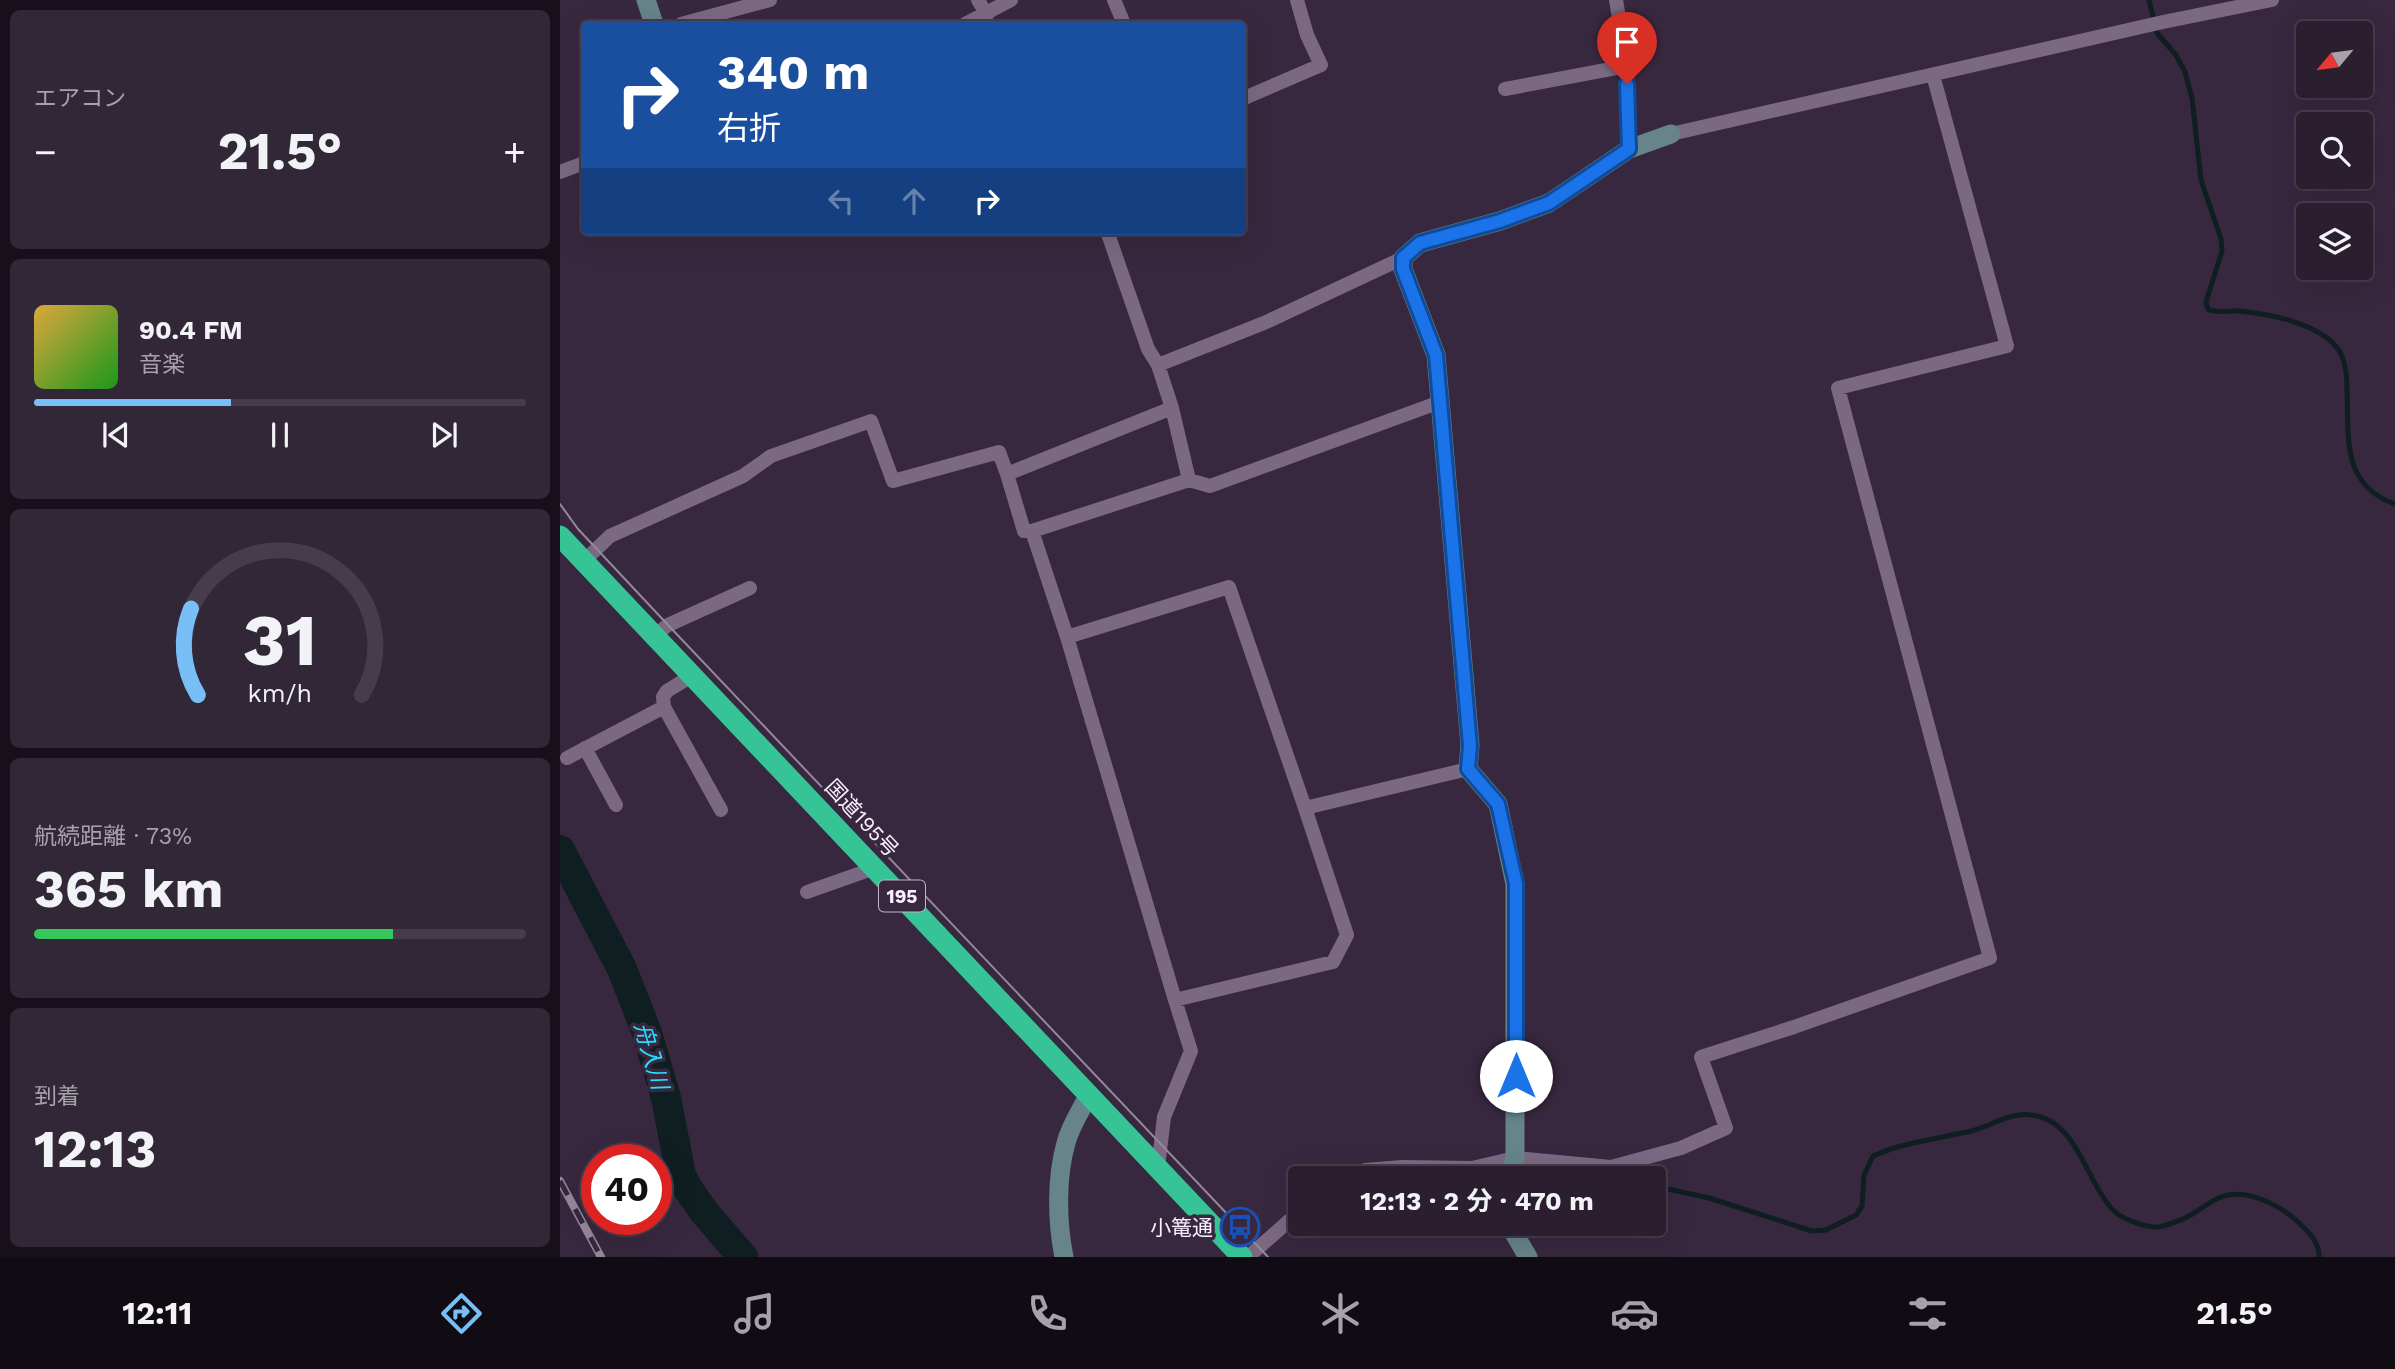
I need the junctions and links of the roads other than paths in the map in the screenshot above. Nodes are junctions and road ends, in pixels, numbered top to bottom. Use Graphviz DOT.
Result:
graph roads {
  1 [pos="646,0"];
  2 [pos="770,0"];
  3 [pos="978,0"];
  4 [pos="1011,0"];
  5 [pos="1114,0"];
  6 [pos="1297,0"];
  7 [pos="1616,0"];
  8 [pos="2272,0"];
  9 [pos="987,15"];
  10 [pos="653,21"];
  11 [pos="692,21"];
  12 [pos="972,21"];
  13 [pos="1123,21"];
  14 [pos="1627,65"];
  15 [pos="1933,75"];
  16 [pos="1504,89"];
  17 [pos="1246,97"];
  18 [pos="1671,134"];
  19 [pos="1629,149"];
  20 [pos="581,164"];
  21 [pos="560,172"];
  22 [pos="1108,235"];
  23 [pos="1403,258"];
  24 [pos="1158,365"];
  25 [pos="1440,402"];
  26 [pos="1172,408"];
  27 [pos="1007,474"];
  28 [pos="1189,480"];
  29 [pos="1032,531"];
  30 [pos="560,536"];
  31 [pos="584,561"];
  32 [pos="750,589"];
  33 [pos="655,635"];
  34 [pos="1067,637"];
  35 [pos="693,675"];
  36 [pos="664,707"];
  37 [pos="586,748"];
  38 [pos="567,758"];
  39 [pos="1468,769"];
  40 [pos="616,805"];
  41 [pos="1305,807"];
  42 [pos="720,810"];
  43 [pos="875,868"];
  44 [pos="807,892"];
  45 [pos="1175,1000"];
  46 [pos="1089,1094"];
  47 [pos="1516,1158"];
  48 [pos="1481,1166"];
  49 [pos="1513,1166"];
  50 [pos="1158,1168"];
  51 [pos="1288,1222"];
  52 [pos="1515,1236"];
  53 [pos="1064,1257"];
  54 [pos="1242,1257"];
  55 [pos="1248,1257"];
  56 [pos="1528,1257"];
  1 -- 10 [label="street"];
  2 -- 11 [label="street"];
  3 -- 9 [label="street"];
  4 -- 9 [label="street"];
  5 -- 13 [label="street"];
  6 -- 17 [label="street"];
  7 -- 14 [label="street"];
  8 -- 15 [label="street"];
  9 -- 12 [label="street"];
  14 -- 16 [label="street"];
  14 -- 19 [label="street"];
  15 -- 18 [label="street"];
  15 -- 47 [label="street"];
  18 -- 19 [label="street"];
  19 -- 23 [label="street"];
  20 -- 21 [label="street"];
  22 -- 24 [label="street"];
  23 -- 24 [label="street"];
  23 -- 25 [label="street"];
  24 -- 26 [label="street"];
  25 -- 28 [label="street"];
  25 -- 39 [label="street"];
  26 -- 27 [label="street"];
  26 -- 28 [label="street"];
  27 -- 29 [label="street"];
  27 -- 31 [label="street"];
  28 -- 29 [label="street"];
  29 -- 34 [label="street"];
  30 -- 31 [label="highway, 国道195号 / 195"];
  31 -- 33 [label="highway, 国道195号 / 195"];
  32 -- 33 [label="street"];
  33 -- 35 [label="highway, 国道195号 / 195"];
  34 -- 41 [label="street"];
  34 -- 45 [label="street"];
  35 -- 36 [label="street"];
  35 -- 43 [label="highway, 国道195号 / 195"];
  36 -- 37 [label="street"];
  36 -- 42 [label="street"];
  37 -- 38 [label="street"];
  37 -- 40 [label="street"];
  39 -- 41 [label="street"];
  39 -- 47 [label="street"];
  41 -- 45 [label="street"];
  43 -- 44 [label="street"];
  43 -- 46 [label="highway, 国道195号 / 195"];
  45 -- 50 [label="street"];
  46 -- 50 [label="highway, 国道195号 / 195"];
  46 -- 53 [label="street"];
  47 -- 48 [label="street"];
  47 -- 49 [label="street"];
  50 -- 54 [label="highway, 国道195号 / 195"];
  51 -- 55 [label="street"];
  52 -- 56 [label="street"];
}
